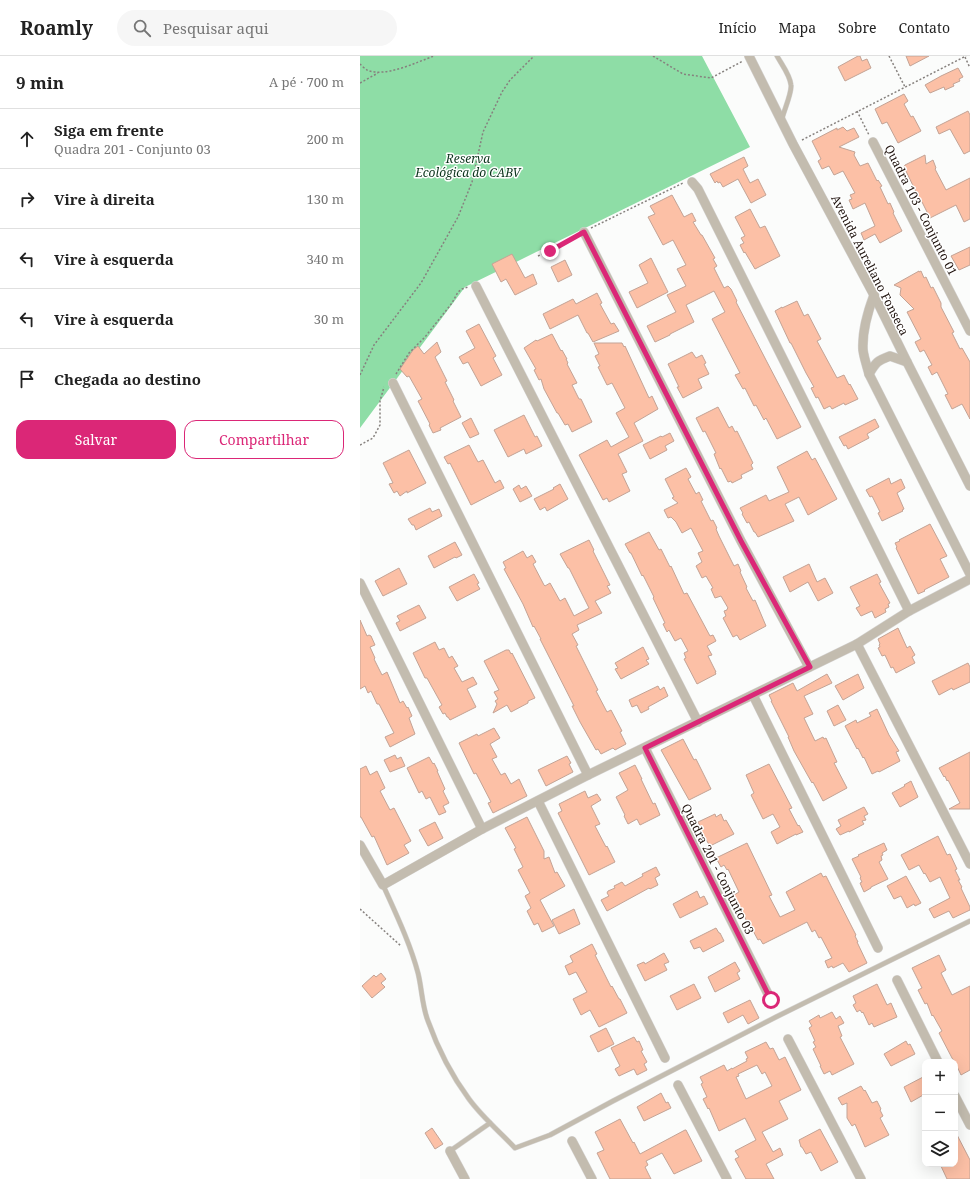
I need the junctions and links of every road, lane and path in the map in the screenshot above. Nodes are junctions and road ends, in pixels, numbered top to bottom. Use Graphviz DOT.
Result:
graph roads {
  1 [pos="434,56"];
  2 [pos="534,56"];
  3 [pos="653,56"];
  4 [pos="777,56"];
  5 [pos="889,56"];
  6 [pos="966,56"];
  7 [pos="749,57"];
  8 [pos="360,64"];
  9 [pos="970,68"];
  10 [pos="379,73"];
  11 [pos="360,83"];
  12 [pos="905,87"];
  13 [pos="858,112"];
  14 [pos="781,120"];
  15 [pos="873,142"];
  16 [pos="793,144"];
  17 [pos="692,182"];
  18 [pos="584,232"];
  19 [pos="538,256"];
  20 [pos="476,286"];
  21 [pos="874,295"];
  22 [pos="970,331"];
  23 [pos="906,362"];
  24 [pos="869,374"];
  25 [pos="360,375"];
  26 [pos="393,383"];
  27 [pos="360,445"];
  28 [pos="970,486"];
  29 [pos="970,574"];
  30 [pos="970,579"];
  31 [pos="360,583"];
  32 [pos="909,611"];
  33 [pos="857,644"];
  34 [pos="810,667"];
  35 [pos="753,695"];
  36 [pos="698,722"];
  37 [pos="645,748"];
  38 [pos="588,775"];
  39 [pos="538,801"];
  40 [pos="482,829"];
  41 [pos="360,845"];
  42 [pos="970,864"];
  43 [pos="383,885"];
  44 [pos="360,909"];
  45 [pos="970,921"];
  46 [pos="401,946"];
  47 [pos="878,948"];
  48 [pos="897,980"];
  49 [pos="771,1000"];
  50 [pos="788,1039"];
  51 [pos="665,1058"];
  52 [pos="936,1059"];
  53 [pos="678,1085"];
  54 [pos="958,1102"];
  55 [pos="490,1124"];
  56 [pos="970,1125"];
  57 [pos="572,1141"];
  58 [pos="450,1151"];
  59 [pos="465,1179"];
  60 [pos="592,1179"];
  61 [pos="727,1179"];
  62 [pos="861,1179"];
  1 -- 10 [label="path"];
  2 -- 25 [label="path"];
  3 -- 7 [label="path"];
  4 -- 14 [label="lane"];
  5 -- 12 [label="path"];
  6 -- 9 [label="path"];
  6 -- 12 [label="path"];
  7 -- 14 [label="street, Avenida Aureliano Fonseca"];
  8 -- 10 [label="path"];
  10 -- 11 [label="path"];
  12 -- 13 [label="path"];
  13 -- 15 [label="path"];
  13 -- 16 [label="path"];
  14 -- 16 [label="street, Avenida Aureliano Fonseca"];
  15 -- 22 [label="street, Quadra 103 - Conjunto 01"];
  16 -- 21 [label="street, Avenida Aureliano Fonseca"];
  17 -- 18 [label="path"];
  17 -- 32 [label="street"];
  18 -- 19 [label="path"];
  18 -- 34 [label="street"];
  20 -- 26 [label="path"];
  20 -- 36 [label="street"];
  21 -- 23 [label="street, Avenida Aureliano Fonseca"];
  21 -- 24 [label="street"];
  23 -- 24 [label="street"];
  23 -- 28 [label="street, Avenida Aureliano Fonseca"];
  24 -- 29 [label="street"];
  26 -- 27 [label="path"];
  26 -- 38 [label="street"];
  30 -- 32 [label="street"];
  31 -- 40 [label="street"];
  32 -- 33 [label="street"];
  33 -- 34 [label="street"];
  33 -- 42 [label="street"];
  34 -- 35 [label="street"];
  35 -- 36 [label="street"];
  35 -- 47 [label="street"];
  36 -- 37 [label="street"];
  37 -- 38 [label="street"];
  37 -- 49 [label="street, Quadra 201 - Conjunto 03"];
  38 -- 39 [label="street"];
  39 -- 40 [label="street"];
  39 -- 51 [label="street"];
  40 -- 43 [label="street"];
  41 -- 43 [label="street"];
  43 -- 55 [label="lane"];
  44 -- 46 [label="path"];
  45 -- 55 [label="lane"];
  48 -- 52 [label="street"];
  50 -- 62 [label="street"];
  53 -- 61 [label="street"];
  54 -- 56 [label="street"];
  55 -- 58 [label="lane"];
  57 -- 60 [label="street"];
  58 -- 59 [label="street"];
}
